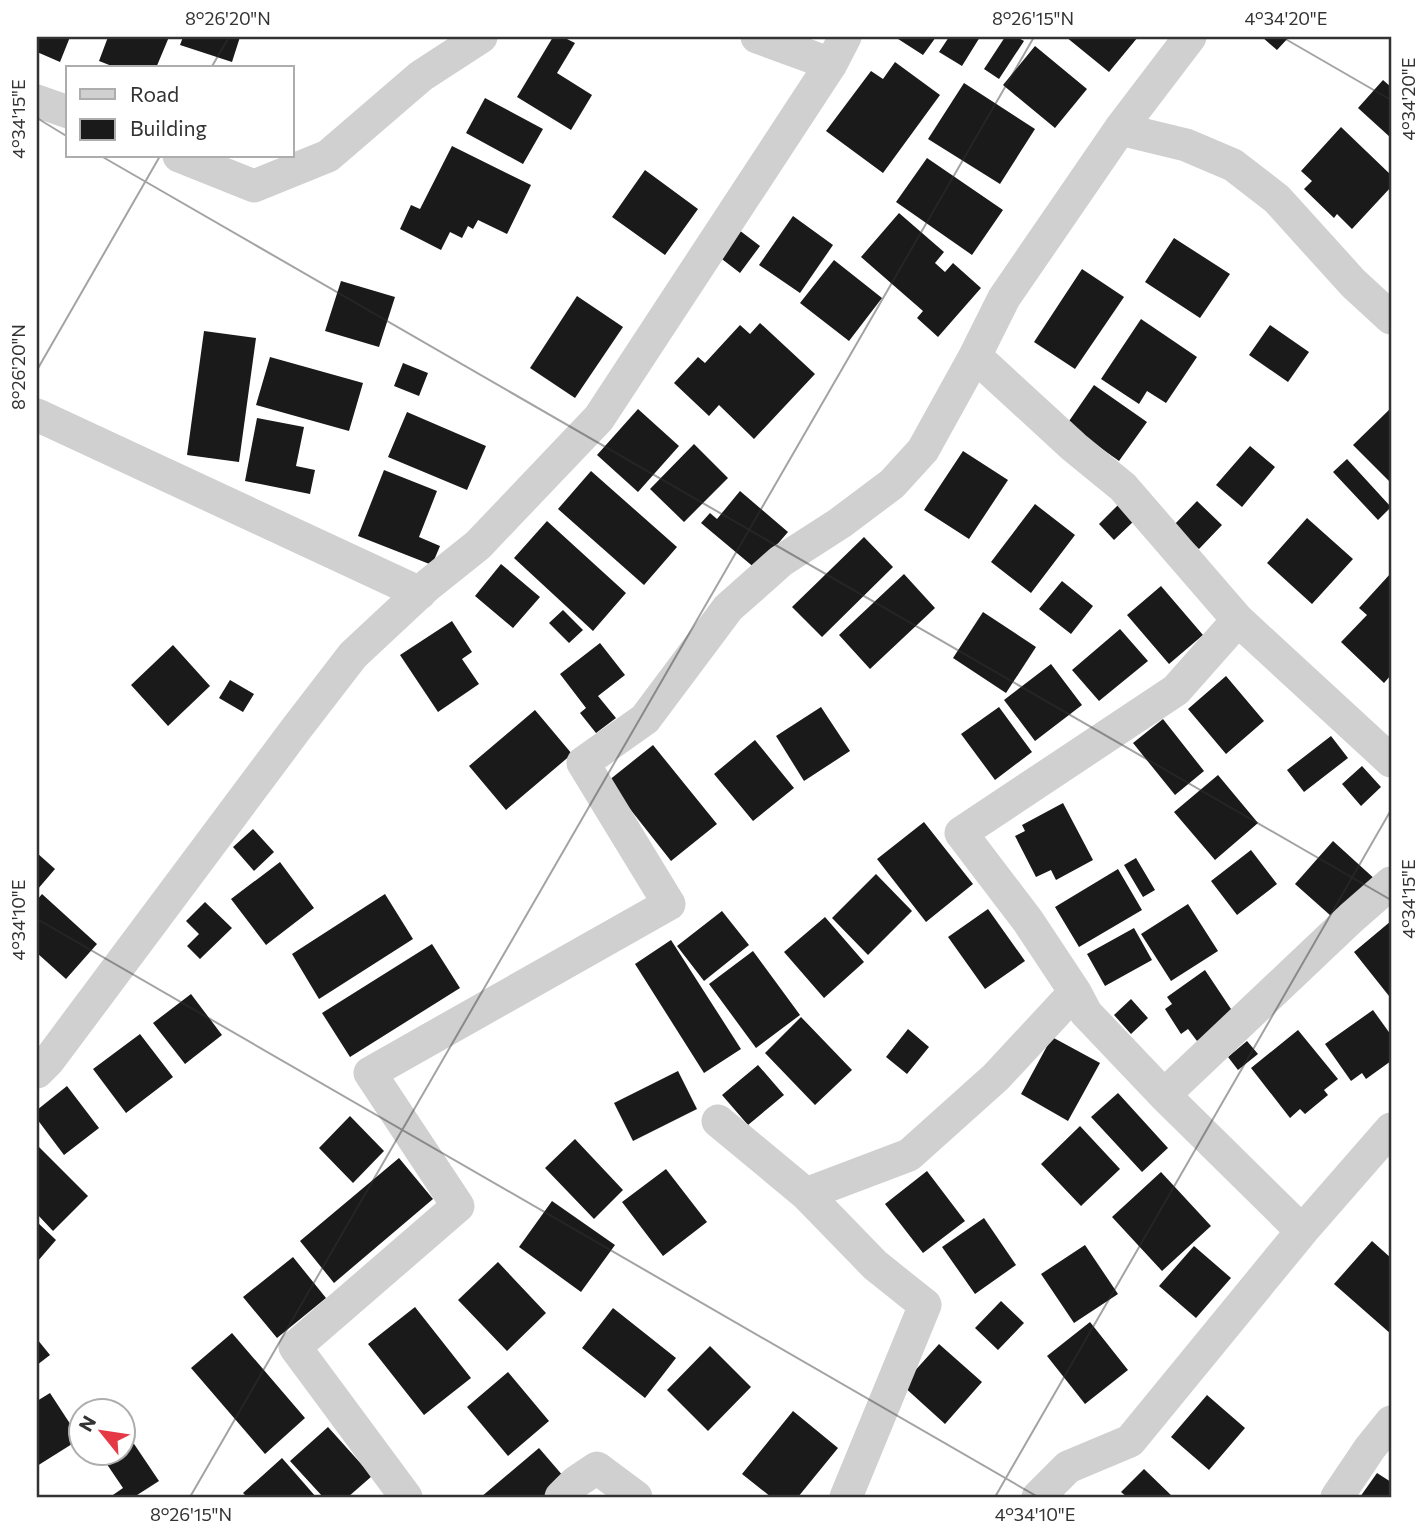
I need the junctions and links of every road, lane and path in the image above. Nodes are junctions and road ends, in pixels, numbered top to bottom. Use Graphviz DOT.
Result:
graph roads {
  1 [pos="481,37"];
  2 [pos="757,37"];
  3 [pos="1190,37"];
  4 [pos="838,50"];
  5 [pos="37,101"];
  6 [pos="66,111"];
  7 [pos="1120,129"];
  8 [pos="184,158"];
  9 [pos="1391,318"];
  10 [pos="975,356"];
  11 [pos="37,415"];
  12 [pos="420,593"];
  13 [pos="1238,620"];
  14 [pos="1391,761"];
  15 [pos="1391,883"];
  16 [pos="1075,992"];
  17 [pos="37,1072"];
  18 [pos="1164,1095"];
  19 [pos="718,1121"];
  20 [pos="1391,1129"];
  21 [pos="806,1194"];
  22 [pos="1302,1231"];
  23 [pos="1391,1422"];
  24 [pos="406,1497"];
  25 [pos="561,1497"];
  26 [pos="636,1497"];
  27 [pos="846,1497"];
  28 [pos="1038,1497"];
  29 [pos="1337,1497"];
  1 -- 8 [label="street"];
  2 -- 4 [label="street"];
  3 -- 7 [label="street"];
  4 -- 12 [label="street"];
  5 -- 6 [label="street"];
  7 -- 9 [label="street"];
  7 -- 10 [label="street"];
  10 -- 13 [label="street"];
  10 -- 24 [label="street"];
  11 -- 12 [label="street"];
  12 -- 17 [label="street"];
  13 -- 14 [label="street"];
  13 -- 16 [label="street"];
  15 -- 18 [label="street"];
  16 -- 18 [label="street"];
  16 -- 21 [label="street"];
  18 -- 22 [label="street"];
  19 -- 21 [label="street"];
  20 -- 22 [label="street"];
  21 -- 27 [label="street"];
  22 -- 28 [label="street"];
  23 -- 29 [label="street"];
  25 -- 26 [label="street"];
}
